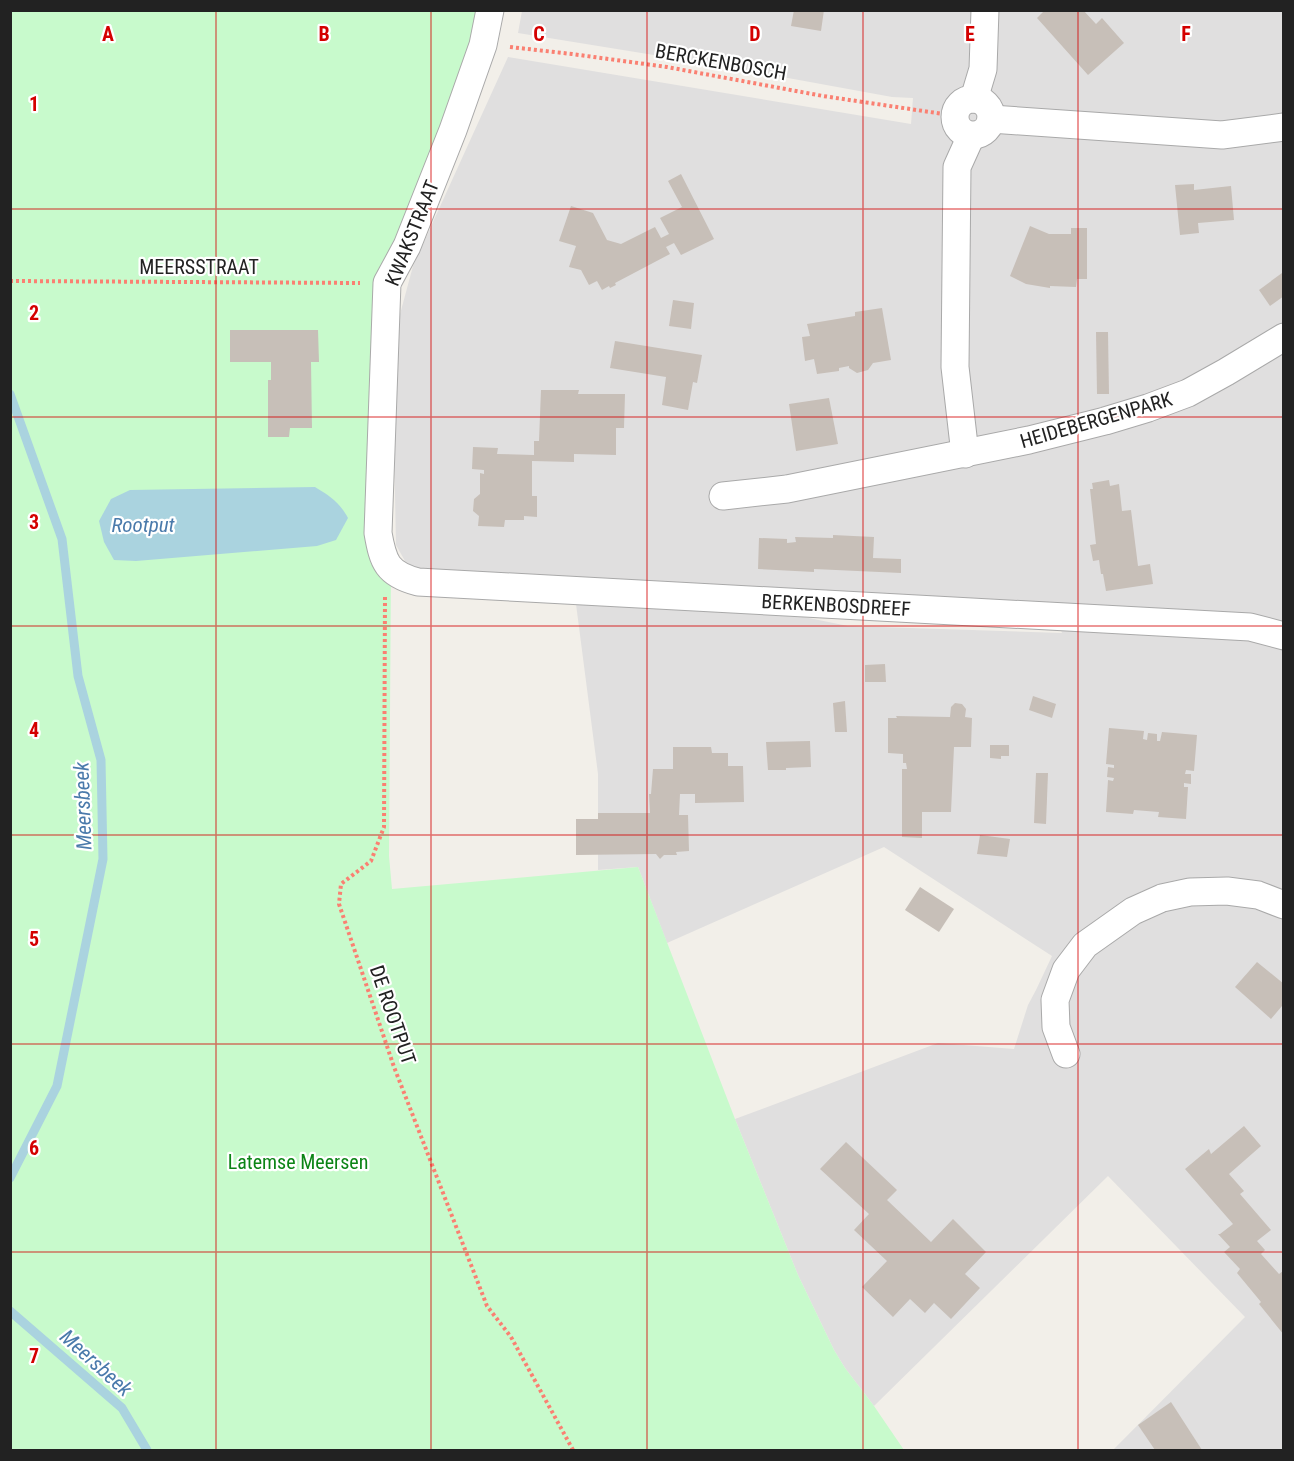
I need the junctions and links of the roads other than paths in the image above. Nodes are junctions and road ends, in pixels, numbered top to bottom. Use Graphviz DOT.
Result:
graph roads {
  1 [pos="490,10"];
  2 [pos="985,10"];
  3 [pos="981,127"];
  4 [pos="1284,127"];
  5 [pos="1284,337"];
  6 [pos="965,454"];
  7 [pos="723,496"];
  8 [pos="391,570"];
  9 [pos="1284,636"];
  10 [pos="1284,905"];
  11 [pos="1066,1054"];
  1 -- 8 [label="street, KWAKSTRAAT"];
  2 -- 3 [label="street"];
  3 -- 4 [label="street"];
  3 -- 6 [label="street"];
  5 -- 6 [label="street, HEIDEBERGENPARK"];
  6 -- 7 [label="street, HEIDEBERGENPARK"];
  8 -- 9 [label="street, BERKENBOSDREEF"];
  10 -- 11 [label="street"];
}
